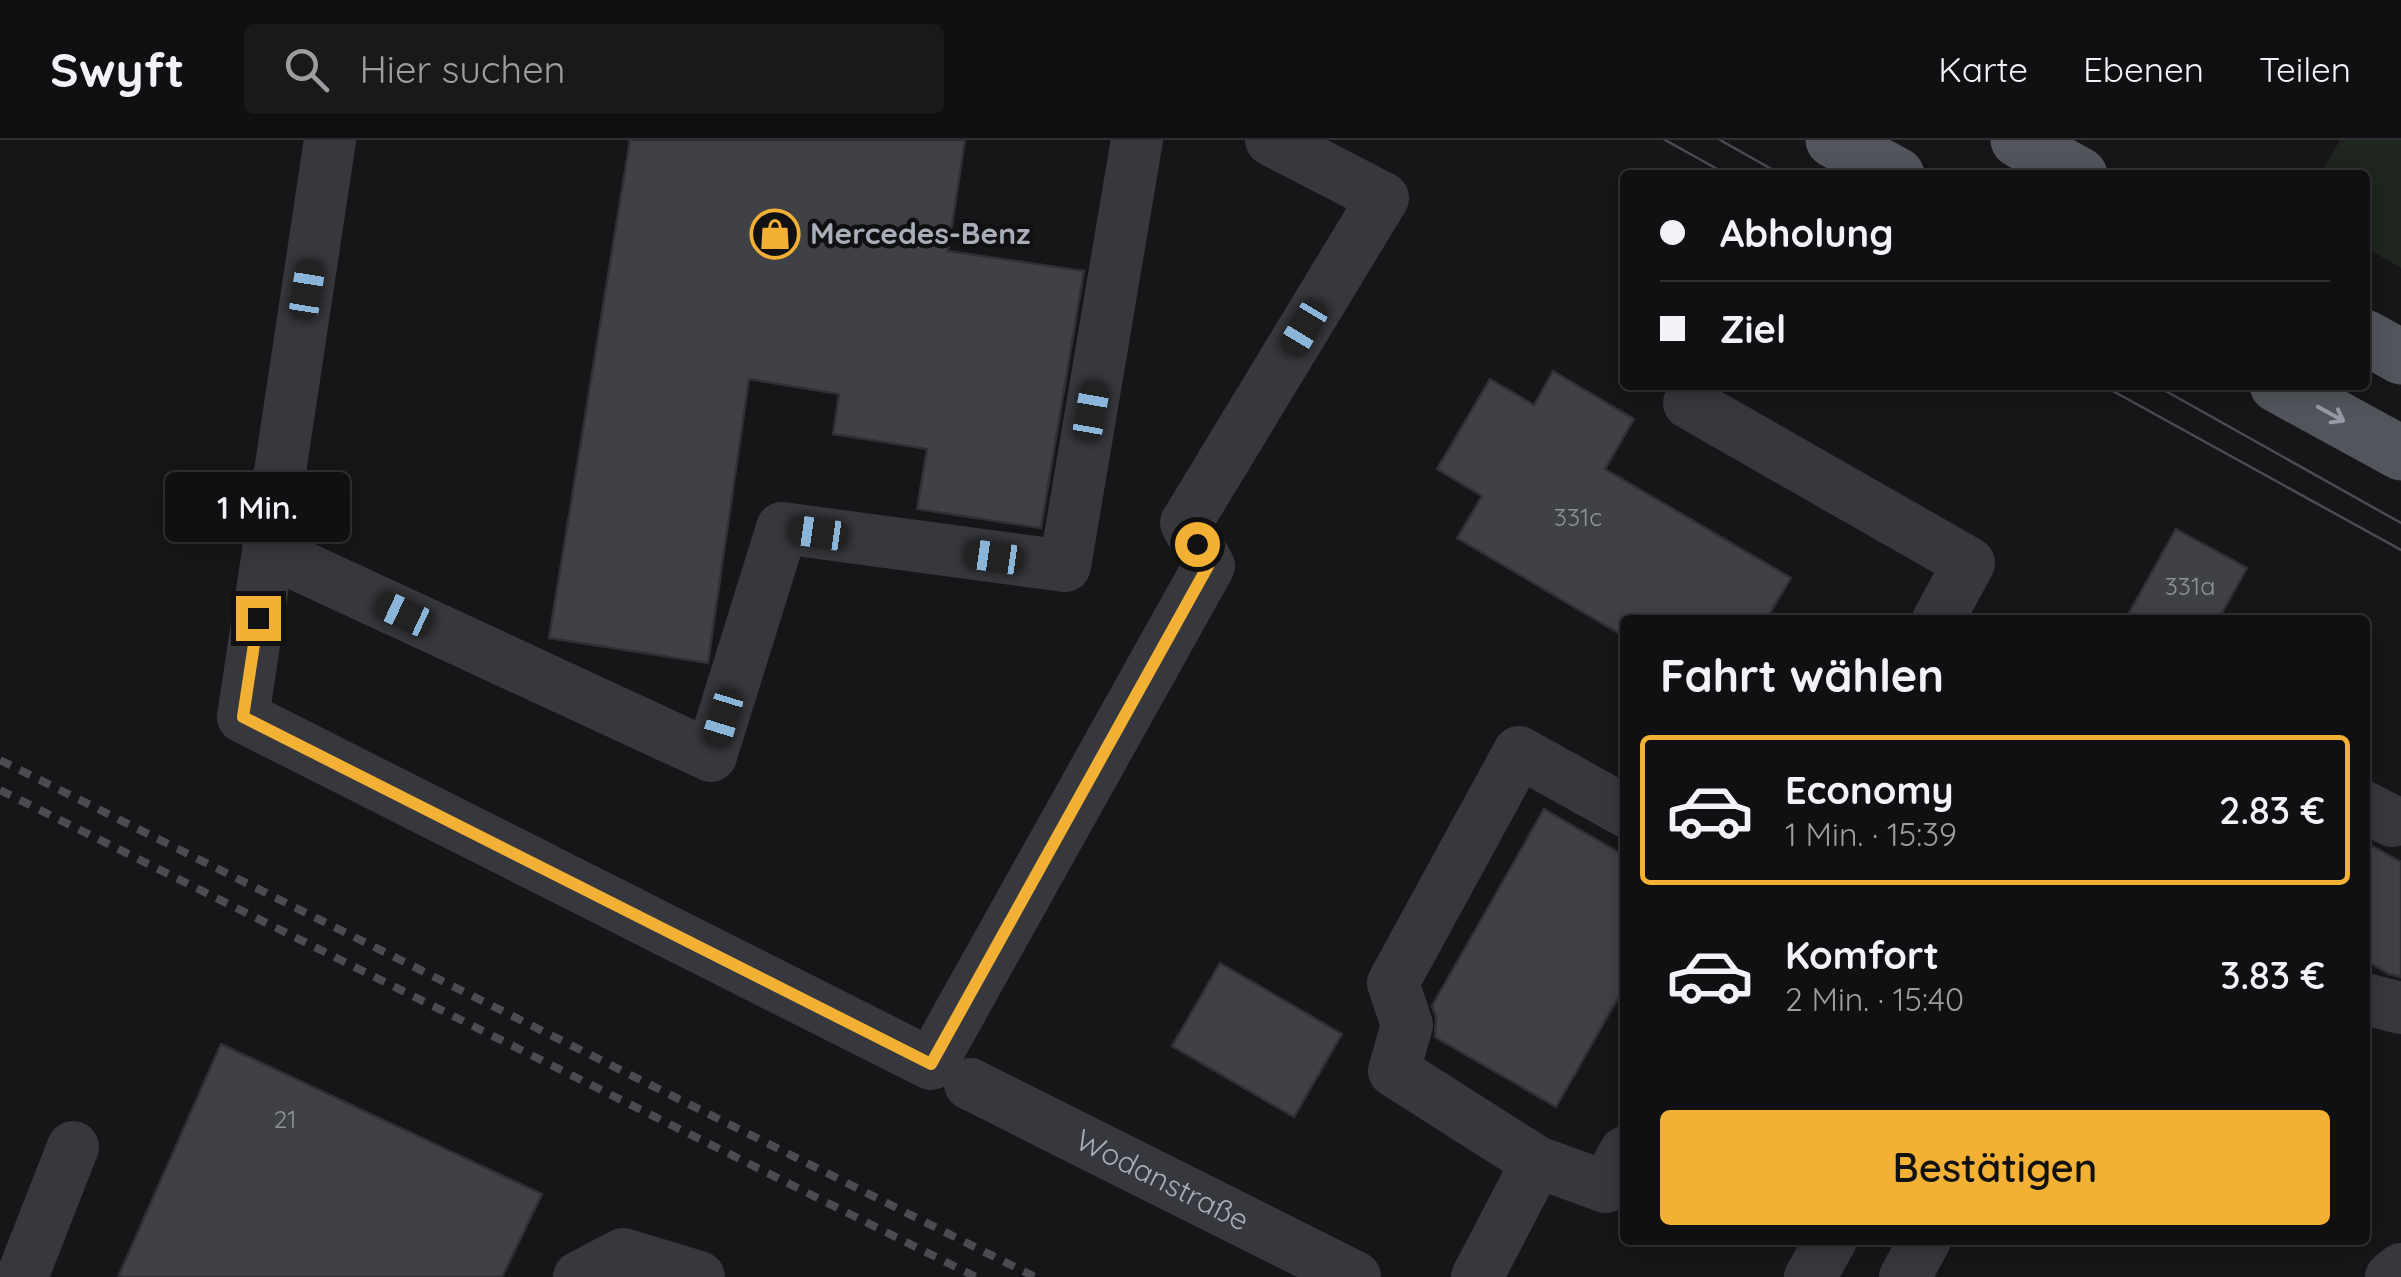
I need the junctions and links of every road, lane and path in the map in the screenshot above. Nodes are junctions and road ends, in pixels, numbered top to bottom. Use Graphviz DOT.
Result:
graph roads {
  1 [pos="330,140"];
  2 [pos="1137,140"];
  3 [pos="1271,140"];
  4 [pos="1833,140"];
  5 [pos="2018,140"];
  6 [pos="1888,170"];
  7 [pos="2071,170"];
  8 [pos="2370,340"];
  9 [pos="2401,357"];
  10 [pos="2287,390"];
  11 [pos="1689,404"];
  12 [pos="2401,453"];
  13 [pos="268,552"];
  14 [pos="1941,615"];
  15 [pos="1620,808"];
  16 [pos="2370,1001"];
  17 [pos="2401,1008"];
  18 [pos="970,1084"];
  19 [pos="73,1147"];
  20 [pos="1620,1161"];
  21 [pos="1537,1162"];
  22 [pos="1828,1245"];
  23 [pos="1922,1245"];
  24 [pos="22,1277"];
  25 [pos="580,1277"];
  26 [pos="699,1277"];
  27 [pos="1355,1277"];
  28 [pos="1476,1277"];
  29 [pos="1810,1277"];
  30 [pos="1904,1277"];
  1 -- 13 [label="street"];
  2 -- 13 [label="street"];
  3 -- 13 [label="street"];
  4 -- 6 [label="main road"];
  5 -- 7 [label="main road"];
  8 -- 9 [label="main road"];
  10 -- 12 [label="main road, one-way"];
  11 -- 14 [label="street"];
  15 -- 21 [label="street"];
  16 -- 17 [label="street"];
  18 -- 27 [label="street, Wodanstraße"];
  19 -- 24 [label="street"];
  20 -- 21 [label="street"];
  21 -- 28 [label="street"];
  22 -- 29 [label="street"];
  23 -- 30 [label="street"];
  25 -- 26 [label="street"];
}
